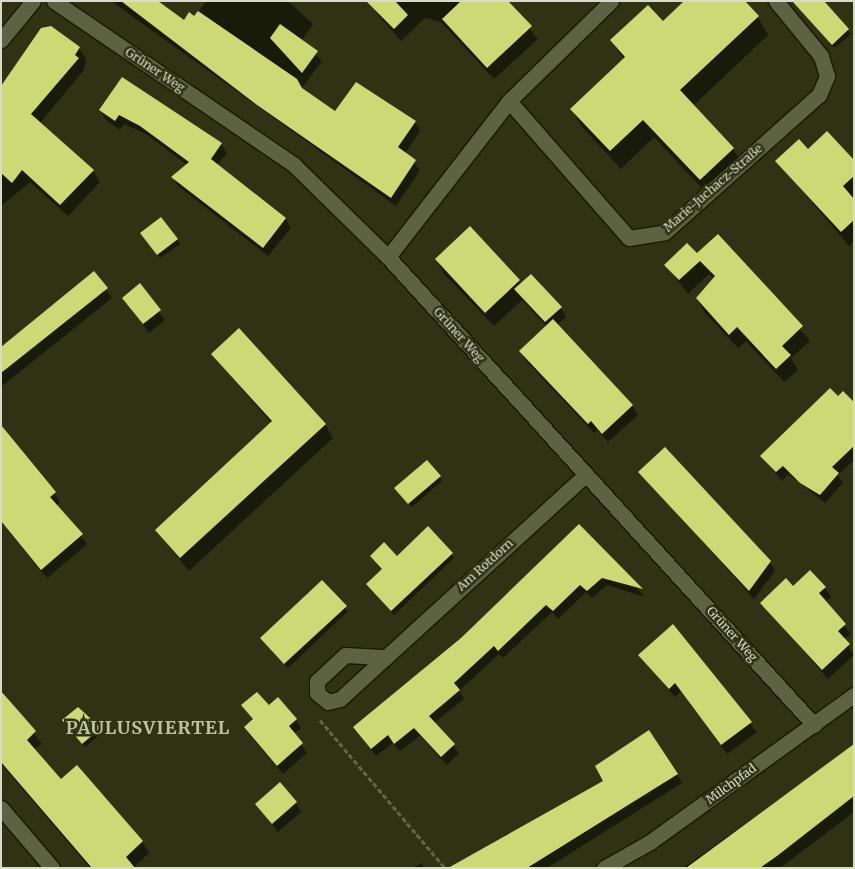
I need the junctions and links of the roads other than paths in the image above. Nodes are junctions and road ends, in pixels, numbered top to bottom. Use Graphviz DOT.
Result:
graph roads {
  1 [pos="33,1"];
  2 [pos="54,1"];
  3 [pos="611,1"];
  4 [pos="776,1"];
  5 [pos="1,40"];
  6 [pos="509,101"];
  7 [pos="388,257"];
  8 [pos="586,474"];
  9 [pos="383,657"];
  10 [pos="854,695"];
  11 [pos="814,725"];
  12 [pos="1,808"];
  13 [pos="52,868"];
  14 [pos="604,868"];
  1 -- 5 [label="street"];
  2 -- 7 [label="street, Grüner Weg"];
  3 -- 6 [label="street"];
  4 -- 6 [label="street, Marie-Juchacz-Straße"];
  6 -- 7 [label="street"];
  7 -- 8 [label="street, Grüner Weg"];
  8 -- 9 [label="street, Am Rotdorn"];
  8 -- 11 [label="street, Grüner Weg"];
  9 -- 9 [label="street, Am Rotdorn"];
  10 -- 11 [label="street, Milchpfad"];
  11 -- 14 [label="street, Milchpfad"];
  12 -- 13 [label="street"];
}
